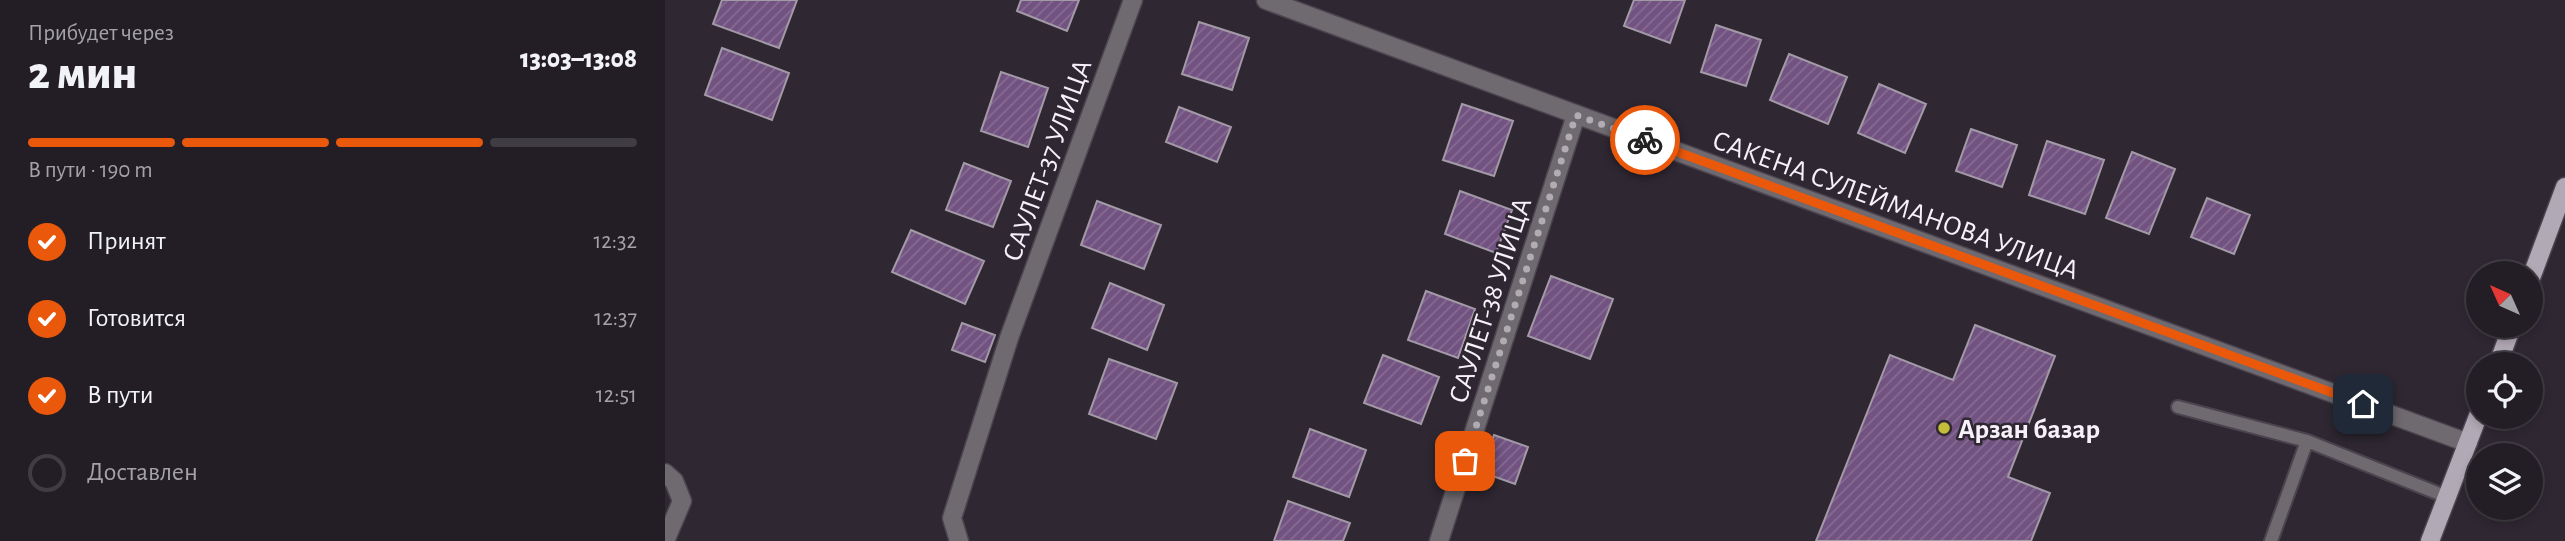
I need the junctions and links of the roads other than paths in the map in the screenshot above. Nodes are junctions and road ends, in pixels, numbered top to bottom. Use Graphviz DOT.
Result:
graph roads {
  1 [pos="1133,0"];
  2 [pos="1266,0"];
  3 [pos="1576,115"];
  4 [pos="2565,187"];
  5 [pos="2537,261"];
  6 [pos="2179,407"];
  7 [pos="2473,429"];
  8 [pos="2307,441"];
  9 [pos="2467,443"];
  10 [pos="2466,446"];
  11 [pos="665,473"];
  12 [pos="2447,496"];
  13 [pos="665,541"];
  14 [pos="959,541"];
  15 [pos="1439,541"];
  16 [pos="2271,541"];
  17 [pos="2430,541"];
  1 -- 14 [label="street, САУЛЕТ-37 УЛИЦА"];
  2 -- 3 [label="street, САКЕНА СУЛЕЙМАНОВА УЛИЦА"];
  3 -- 9 [label="street, САКЕНА СУЛЕЙМАНОВА УЛИЦА"];
  3 -- 15 [label="street, САУЛЕТ-38 УЛИЦА"];
  4 -- 5 [label="main road"];
  6 -- 8 [label="lane"];
  7 -- 9 [label="main road"];
  8 -- 12 [label="lane"];
  8 -- 16 [label="lane"];
  10 -- 12 [label="main road"];
  11 -- 13 [label="street"];
  12 -- 17 [label="main road"];
}
